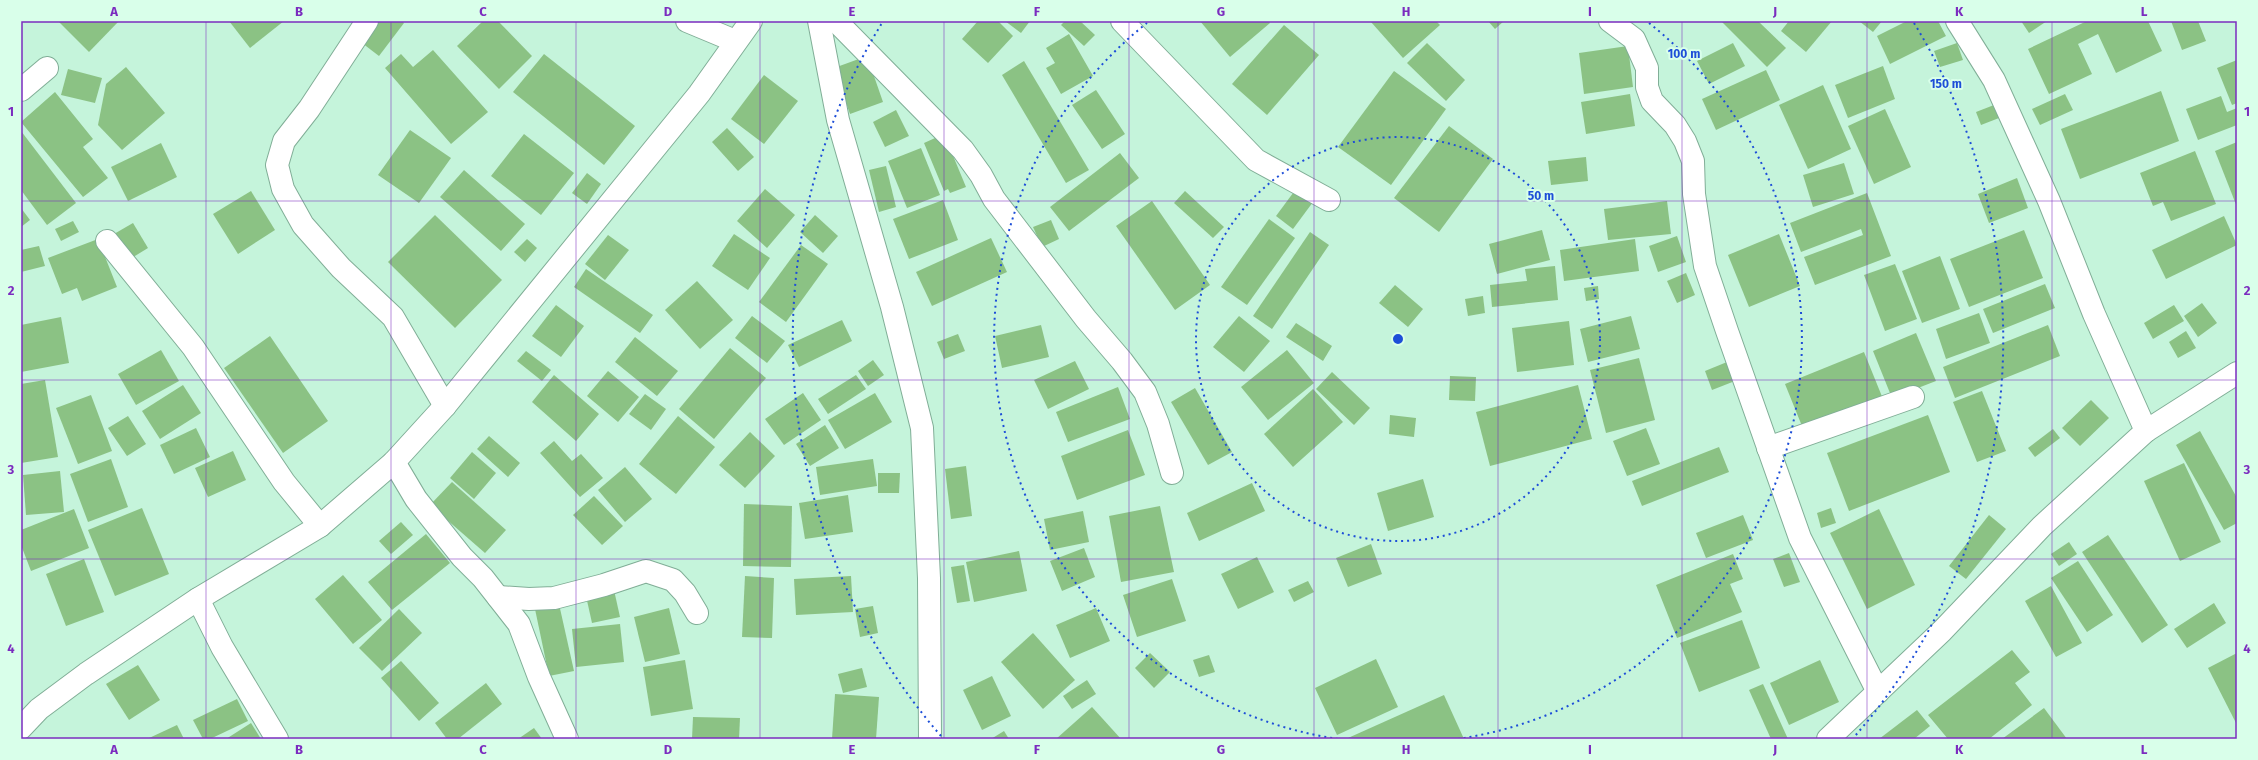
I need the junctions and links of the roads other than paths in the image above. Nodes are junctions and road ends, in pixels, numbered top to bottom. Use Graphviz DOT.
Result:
graph roads {
  1 [pos="367,21"];
  2 [pos="687,21"];
  3 [pos="751,21"];
  4 [pos="819,21"];
  5 [pos="836,21"];
  6 [pos="1610,21"];
  7 [pos="1957,21"];
  8 [pos="1130,23"];
  9 [pos="735,41"];
  10 [pos="47,68"];
  11 [pos="21,90"];
  12 [pos="1329,200"];
  13 [pos="107,241"];
  14 [pos="2237,373"];
  15 [pos="1913,397"];
  16 [pos="446,406"];
  17 [pos="2146,431"];
  18 [pos="1768,448"];
  19 [pos="394,462"];
  20 [pos="1172,473"];
  21 [pos="320,526"];
  22 [pos="498,596"];
  23 [pos="198,599"];
  24 [pos="698,613"];
  25 [pos="1878,692"];
  26 [pos="21,728"];
  27 [pos="277,739"];
  28 [pos="567,739"];
  29 [pos="930,739"];
  30 [pos="1828,739"];
  1 -- 16 [label="street"];
  2 -- 9 [label="street"];
  3 -- 9 [label="street"];
  4 -- 29 [label="street"];
  5 -- 20 [label="street"];
  6 -- 18 [label="street"];
  7 -- 17 [label="street"];
  8 -- 12 [label="street"];
  9 -- 16 [label="street"];
  10 -- 11 [label="street"];
  13 -- 21 [label="street"];
  14 -- 17 [label="street"];
  15 -- 18 [label="street"];
  16 -- 19 [label="street"];
  17 -- 25 [label="street"];
  18 -- 25 [label="street"];
  19 -- 21 [label="street"];
  19 -- 22 [label="street"];
  21 -- 23 [label="street"];
  22 -- 24 [label="street"];
  22 -- 28 [label="street"];
  23 -- 26 [label="street"];
  23 -- 27 [label="street"];
  25 -- 30 [label="street"];
}
